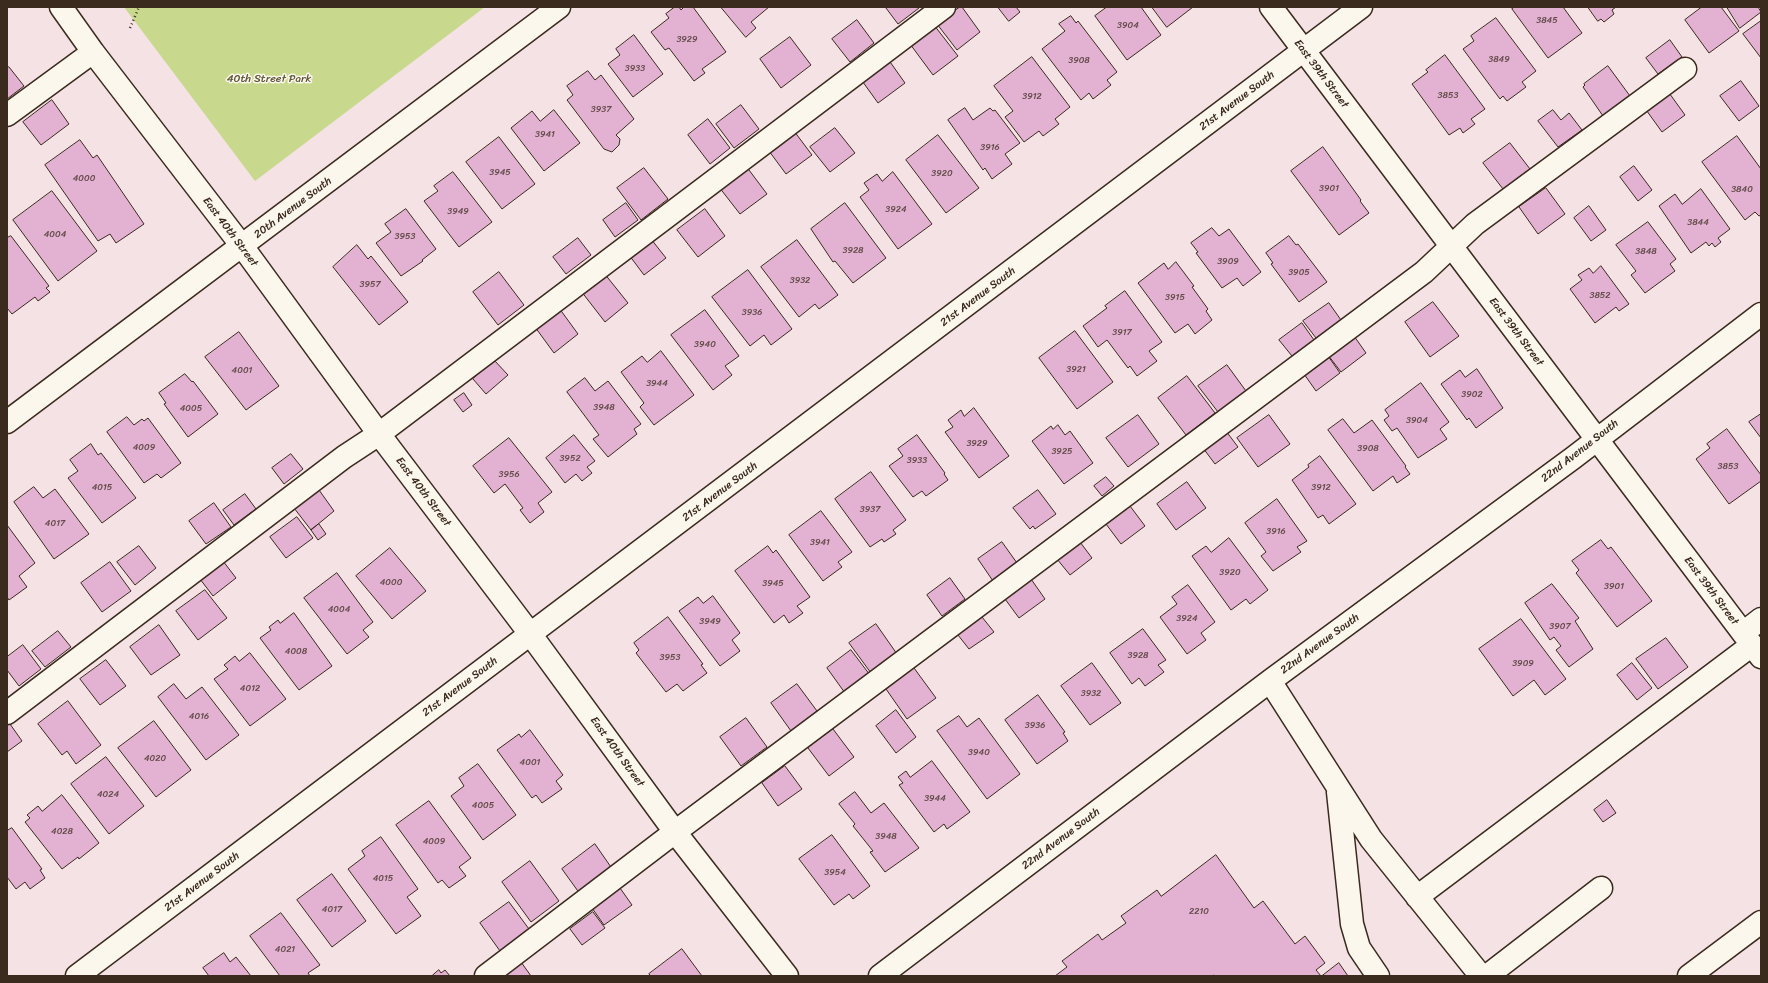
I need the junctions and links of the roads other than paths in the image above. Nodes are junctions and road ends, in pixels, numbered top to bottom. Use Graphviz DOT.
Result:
graph roads {
  1 [pos="61,7"];
  2 [pos="559,7"];
  3 [pos="944,7"];
  4 [pos="1271,7"];
  5 [pos="1362,7"];
  6 [pos="1303,51"];
  7 [pos="93,52"];
  8 [pos="1685,69"];
  9 [pos="7,115"];
  10 [pos="242,246"];
  11 [pos="1452,246"];
  12 [pos="1761,314"];
  13 [pos="7,422"];
  14 [pos="379,434"];
  15 [pos="1596,440"];
  16 [pos="1761,619"];
  17 [pos="531,635"];
  18 [pos="1752,645"];
  19 [pos="1270,681"];
  20 [pos="7,713"];
  21 [pos="1337,786"];
  22 [pos="675,832"];
  23 [pos="1601,888"];
  24 [pos="1417,897"];
  25 [pos="1761,922"];
  26 [pos="77,976"];
  27 [pos="486,976"];
  28 [pos="787,976"];
  29 [pos="880,976"];
  30 [pos="1378,976"];
  31 [pos="1481,976"];
  32 [pos="1487,976"];
  33 [pos="1690,976"];
  1 -- 7 [label="street, East 40th Street"];
  2 -- 10 [label="street, 20th Avenue South"];
  3 -- 14 [label="street"];
  4 -- 6 [label="street, East 39th Street"];
  5 -- 6 [label="street, 21st Avenue South"];
  6 -- 11 [label="street, East 39th Street"];
  6 -- 17 [label="street, 21st Avenue South"];
  7 -- 9 [label="street"];
  7 -- 10 [label="street, East 40th Street"];
  8 -- 11 [label="street"];
  10 -- 13 [label="street, 20th Avenue South"];
  10 -- 14 [label="street, East 40th Street"];
  11 -- 15 [label="street, East 39th Street"];
  11 -- 22 [label="street"];
  12 -- 15 [label="street, 22nd Avenue South"];
  14 -- 17 [label="street, East 40th Street"];
  14 -- 20 [label="street"];
  15 -- 18 [label="street, East 39th Street"];
  15 -- 19 [label="street, 22nd Avenue South"];
  16 -- 18 [label="street"];
  17 -- 22 [label="street, East 40th Street"];
  17 -- 26 [label="street, 21st Avenue South"];
  18 -- 24 [label="street"];
  19 -- 21 [label="street"];
  19 -- 29 [label="street, 22nd Avenue South"];
  21 -- 24 [label="street"];
  21 -- 30 [label="street"];
  22 -- 27 [label="street"];
  22 -- 28 [label="street, East 40th Street"];
  23 -- 32 [label="street"];
  24 -- 31 [label="street"];
  25 -- 33 [label="street"];
}
